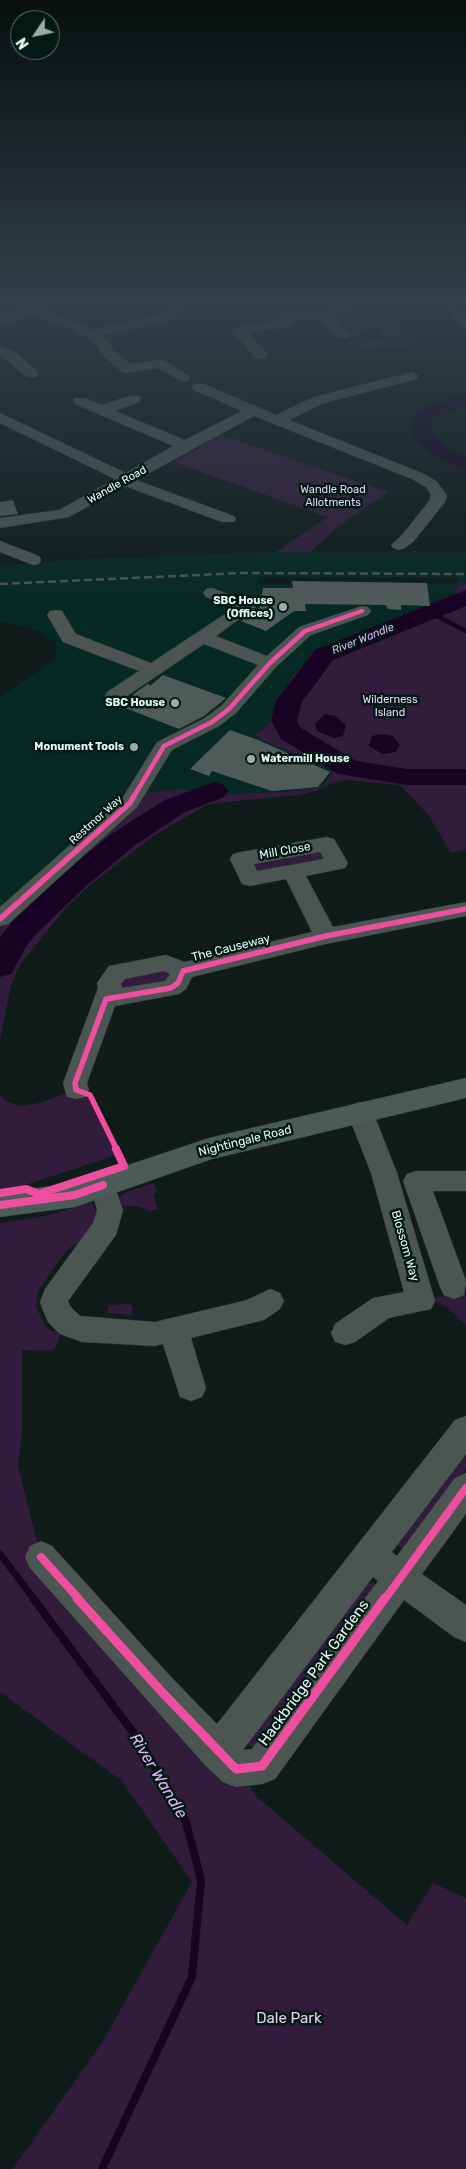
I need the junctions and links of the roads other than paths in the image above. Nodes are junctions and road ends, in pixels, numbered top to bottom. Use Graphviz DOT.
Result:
graph roads {
  1 [pos="83,402"];
  2 [pos="125,402"];
  3 [pos="233,402"];
  4 [pos="314,402"];
  5 [pos="103,410"];
  6 [pos="253,411"];
  7 [pos="0,416"];
  8 [pos="276,420"];
  9 [pos="185,446"];
  10 [pos="125,480"];
  11 [pos="228,519"];
  12 [pos="0,523"];
  13 [pos="399,545"];
  14 [pos="0,546"];
  15 [pos="33,560"];
  16 [pos="212,593"];
  17 [pos="362,611"];
  18 [pos="56,615"];
  19 [pos="203,638"];
  20 [pos="270,663"];
  21 [pos="153,670"];
  22 [pos="114,696"];
  23 [pos="293,872"];
  24 [pos="466,909"];
  25 [pos="3,912"];
  26 [pos="326,936"];
  27 [pos="466,1088"];
  28 [pos="76,1090"];
  29 [pos="360,1112"];
  30 [pos="466,1180"];
  31 [pos="104,1185"];
  32 [pos="13,1203"];
  33 [pos="454,1287"];
  34 [pos="270,1301"];
  35 [pos="174,1330"];
  36 [pos="345,1333"];
  37 [pos="191,1388"];
  38 [pos="466,1430"];
  39 [pos="466,1488"];
  40 [pos="370,1556"];
  41 [pos="41,1557"];
  42 [pos="400,1577"];
  43 [pos="466,1625"];
  44 [pos="218,1752"];
  1 -- 5 [label="street"];
  2 -- 5 [label="street"];
  3 -- 6 [label="street"];
  4 -- 8 [label="street"];
  5 -- 9 [label="street"];
  6 -- 8 [label="street"];
  6 -- 9 [label="street, Wandle Road"];
  7 -- 10 [label="street"];
  8 -- 13 [label="street"];
  9 -- 10 [label="street, Wandle Road"];
  10 -- 11 [label="street"];
  10 -- 12 [label="street, Wandle Road"];
  14 -- 15 [label="street"];
  16 -- 19 [label="street"];
  17 -- 20 [label="street, Restmor Way"];
  18 -- 21 [label="street"];
  19 -- 20 [label="street"];
  19 -- 21 [label="street"];
  20 -- 25 [label="street, Restmor Way"];
  21 -- 22 [label="street"];
  23 -- 26 [label="street, Mill Close"];
  24 -- 26 [label="street, The Causeway"];
  26 -- 28 [label="street, The Causeway"];
  27 -- 29 [label="main road, Nightingale Road"];
  29 -- 31 [label="main road, Nightingale Road"];
  29 -- 36 [label="street, Blossom Way"];
  30 -- 33 [label="street"];
  31 -- 32 [label="main road, Nightingale Road"];
  31 -- 35 [label="street"];
  34 -- 35 [label="street"];
  35 -- 37 [label="street"];
  38 -- 40 [label="street, Hackbridge Park Gardens"];
  39 -- 42 [label="street, Hackbridge Park Gardens"];
  40 -- 42 [label="street"];
  40 -- 44 [label="street, Hackbridge Park Gardens"];
  41 -- 44 [label="street, Hackbridge Park Gardens"];
  42 -- 43 [label="street"];
  42 -- 44 [label="street, Hackbridge Park Gardens"];
}
